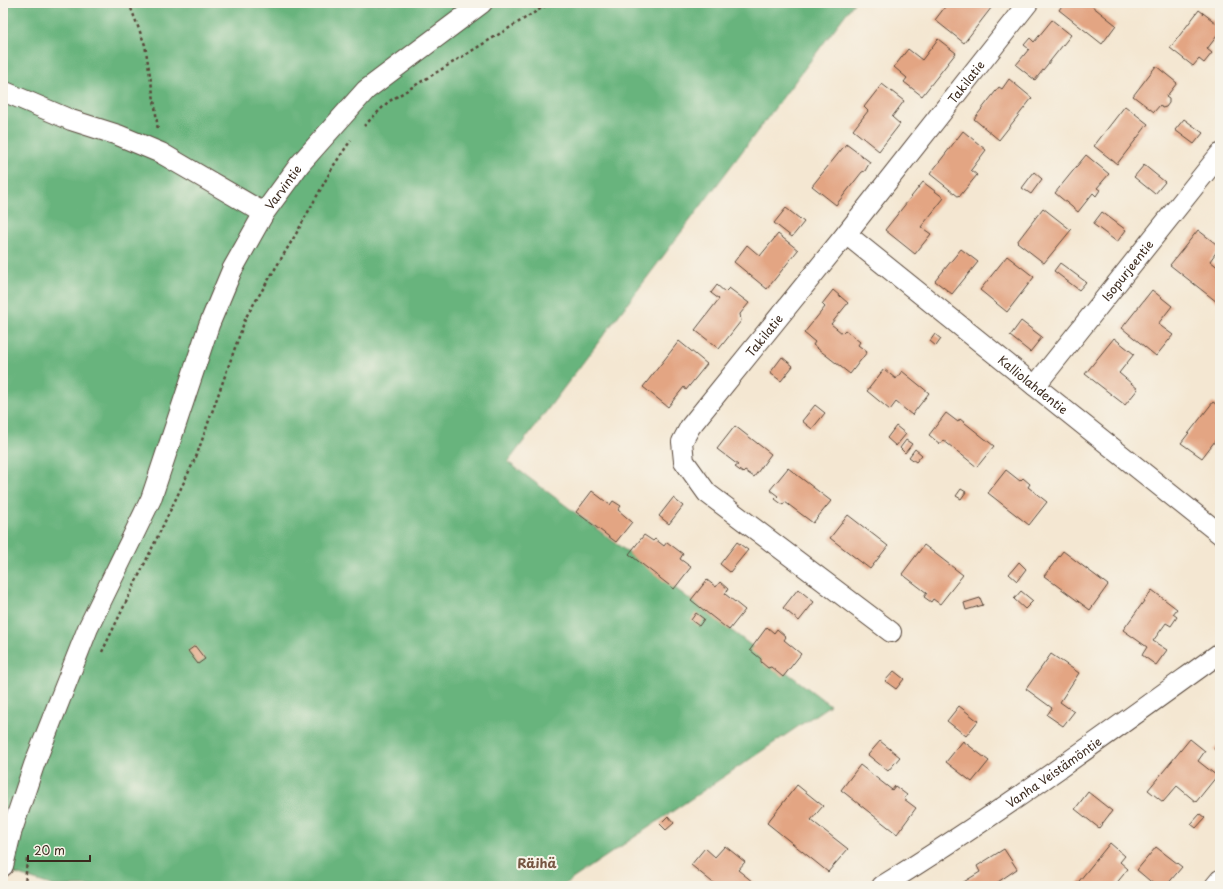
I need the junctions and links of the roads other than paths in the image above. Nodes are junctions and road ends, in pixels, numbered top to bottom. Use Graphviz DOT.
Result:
graph roads {
  1 [pos="482,3"];
  2 [pos="1028,3"];
  3 [pos="3,91"];
  4 [pos="1218,161"];
  5 [pos="264,213"];
  6 [pos="846,234"];
  7 [pos="1035,386"];
  8 [pos="1220,534"];
  9 [pos="891,632"];
  10 [pos="1220,652"];
  11 [pos="3,866"];
  12 [pos="1220,880"];
  13 [pos="882,886"];
  14 [pos="1215,886"];
  1 -- 5 [label="street, Varvintie"];
  2 -- 6 [label="street, Takilatie"];
  3 -- 5 [label="street, Varvintie"];
  4 -- 7 [label="street, Isopurjeentie"];
  5 -- 11 [label="street"];
  6 -- 7 [label="street, Kalliolahdentie"];
  6 -- 9 [label="street, Takilatie"];
  7 -- 8 [label="street, Kalliolahdentie"];
  10 -- 13 [label="street, Vanha Veistämöntie"];
  12 -- 14 [label="street"];
}
